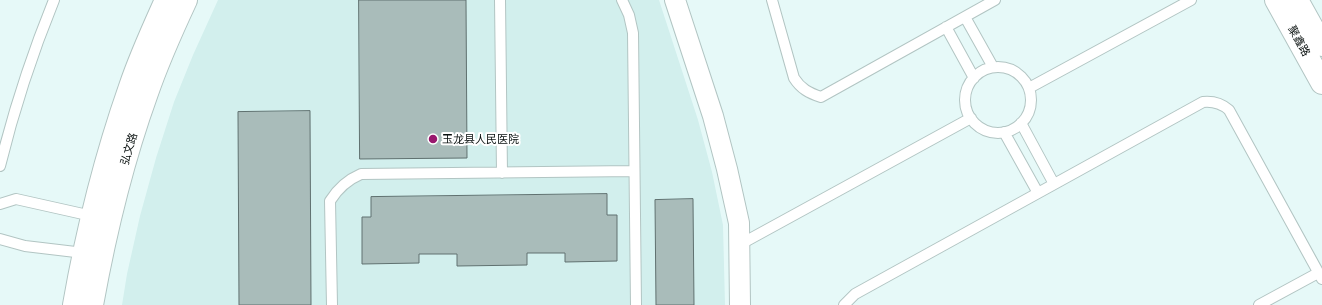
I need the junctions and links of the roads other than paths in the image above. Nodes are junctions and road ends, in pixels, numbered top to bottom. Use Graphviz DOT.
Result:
graph roads {
  1 [pos="54,0"];
  2 [pos="166,0"];
  3 [pos="186,0"];
  4 [pos="500,0"];
  5 [pos="622,0"];
  6 [pos="675,0"];
  7 [pos="772,0"];
  8 [pos="995,0"];
  9 [pos="1191,0"];
  10 [pos="1276,0"];
  11 [pos="1297,0"];
  12 [pos="965,17"];
  13 [pos="946,27"];
  14 [pos="1322,45"];
  15 [pos="993,67"];
  16 [pos="974,78"];
  17 [pos="1322,82"];
  18 [pos="1029,88"];
  19 [pos="971,118"];
  20 [pos="1021,123"];
  21 [pos="1004,132"];
  22 [pos="0,166"];
  23 [pos="634,171"];
  24 [pos="502,173"];
  25 [pos="1054,184"];
  26 [pos="1038,193"];
  27 [pos="0,204"];
  28 [pos="92,216"];
  29 [pos="0,239"];
  30 [pos="739,245"];
  31 [pos="84,254"];
  32 [pos="1320,276"];
  33 [pos="74,305"];
  34 [pos="92,305"];
  35 [pos="332,305"];
  36 [pos="636,305"];
  37 [pos="740,305"];
  38 [pos="844,305"];
  39 [pos="1259,305"];
  1 -- 22 [label="lane"];
  2 -- 28 [label="street, 弘文路"];
  3 -- 34 [label="street, 弘文路"];
  4 -- 24 [label="lane"];
  5 -- 23 [label="lane"];
  6 -- 30 [label="street"];
  7 -- 13 [label="lane"];
  8 -- 12 [label="lane"];
  9 -- 18 [label="lane"];
  10 -- 17 [label="street, 聚鑫路"];
  11 -- 14 [label="street, 聚鑫路"];
  12 -- 13 [label="lane"];
  12 -- 15 [label="lane"];
  13 -- 16 [label="lane"];
  15 -- 16 [label="lane"];
  15 -- 18 [label="lane"];
  16 -- 19 [label="lane"];
  18 -- 20 [label="lane"];
  19 -- 21 [label="lane"];
  19 -- 30 [label="lane"];
  20 -- 21 [label="lane"];
  20 -- 25 [label="lane"];
  21 -- 26 [label="lane"];
  23 -- 24 [label="lane"];
  23 -- 36 [label="lane"];
  24 -- 35 [label="lane"];
  25 -- 26 [label="lane"];
  25 -- 32 [label="lane"];
  26 -- 38 [label="lane"];
  27 -- 28 [label="lane"];
  28 -- 31 [label="street, 弘文路"];
  29 -- 31 [label="lane"];
  30 -- 37 [label="street"];
  31 -- 33 [label="street, 弘文路"];
  32 -- 39 [label="lane"];
}
